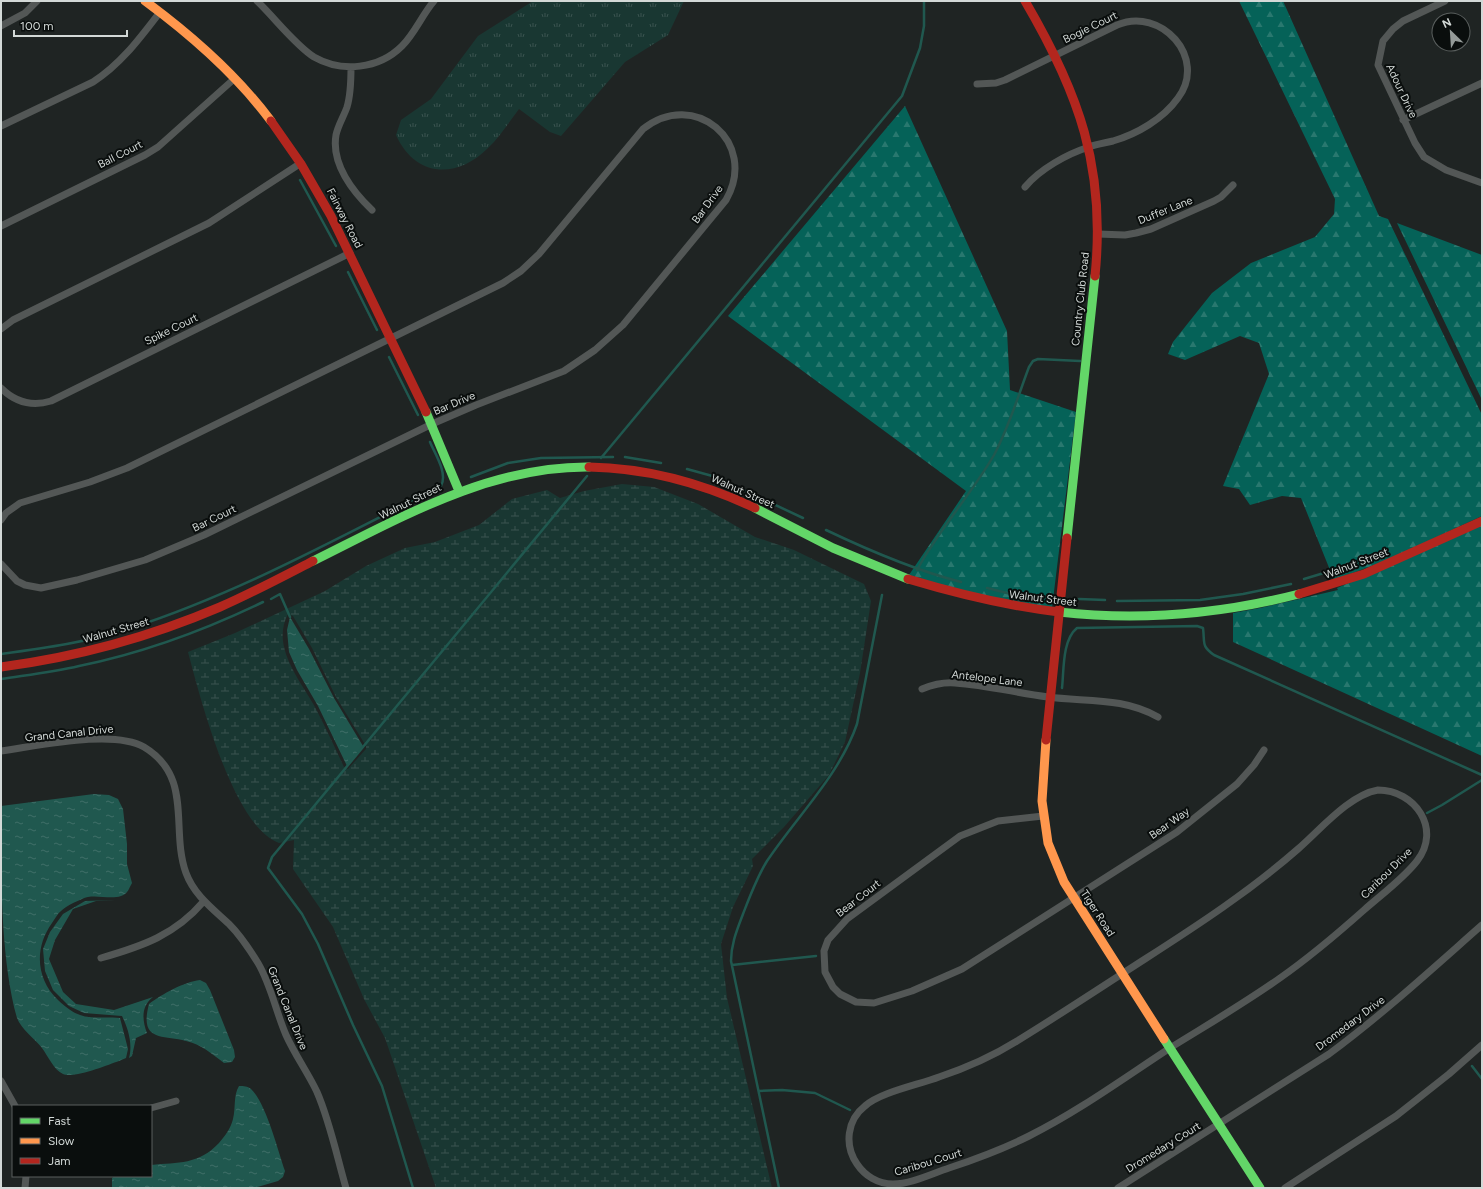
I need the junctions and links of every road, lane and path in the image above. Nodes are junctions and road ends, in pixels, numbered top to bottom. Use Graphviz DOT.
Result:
graph roads {
  1 [pos="37,1"];
  2 [pos="145,1"];
  3 [pos="257,1"];
  4 [pos="434,1"];
  5 [pos="1025,1"];
  6 [pos="1445,1"];
  7 [pos="160,12"];
  8 [pos="1,26"];
  9 [pos="1057,56"];
  10 [pos="351,67"];
  11 [pos="234,79"];
  12 [pos="1482,83"];
  13 [pos="977,84"];
  14 [pos="1403,120"];
  15 [pos="1,126"];
  16 [pos="1089,147"];
  17 [pos="301,163"];
  18 [pos="1482,183"];
  19 [pos="1233,185"];
  20 [pos="1025,187"];
  21 [pos="372,210"];
  22 [pos="1,226"];
  23 [pos="1098,234"];
  24 [pos="350,253"];
  25 [pos="1,330"];
  26 [pos="391,338"];
  27 [pos="1,388"];
  28 [pos="432,424"];
  29 [pos="459,491"];
  30 [pos="1,520"];
  31 [pos="1482,521"];
  32 [pos="1,564"];
  33 [pos="1059,613"];
  34 [pos="1,667"];
  35 [pos="922,689"];
  36 [pos="1050,697"];
  37 [pos="1158,717"];
  38 [pos="1264,750"];
  39 [pos="1,751"];
  40 [pos="1043,816"];
  41 [pos="1074,898"];
  42 [pos="204,901"];
  43 [pos="1482,925"];
  44 [pos="102,958"];
  45 [pos="1123,974"];
  46 [pos="1482,1045"];
  47 [pos="1170,1048"];
  48 [pos="1,1082"];
  49 [pos="176,1101"];
  50 [pos="14,1105"];
  51 [pos="152,1108"];
  52 [pos="1219,1124"];
  53 [pos="26,1177"];
  54 [pos="25,1188"];
  55 [pos="346,1188"];
  56 [pos="1118,1188"];
  57 [pos="1260,1188"];
  58 [pos="1285,1188"];
  1 -- 8 [label="street"];
  2 -- 7 [label="street, Fairway Road"];
  3 -- 10 [label="street"];
  4 -- 10 [label="street"];
  5 -- 9 [label="street, Country Club Road"];
  6 -- 14 [label="street, Adour Drive"];
  7 -- 11 [label="street, Fairway Road"];
  7 -- 15 [label="street"];
  9 -- 13 [label="street, Bogie Court"];
  9 -- 16 [label="street, Country Club Road"];
  9 -- 16 [label="street, Bogie Court"];
  10 -- 21 [label="street"];
  11 -- 17 [label="street, Fairway Road"];
  11 -- 22 [label="street, Ball Court"];
  12 -- 14 [label="street"];
  14 -- 18 [label="street, Adour Drive"];
  16 -- 20 [label="street, Bogie Court"];
  16 -- 23 [label="street, Country Club Road"];
  17 -- 24 [label="street, Fairway Road"];
  17 -- 25 [label="street"];
  19 -- 23 [label="street, Duffer Lane"];
  23 -- 33 [label="street, Country Club Road"];
  24 -- 26 [label="street, Fairway Road"];
  24 -- 27 [label="street, Spike Court"];
  26 -- 28 [label="street, Fairway Road"];
  26 -- 28 [label="street, Bar Drive"];
  26 -- 30 [label="street"];
  28 -- 29 [label="street, Fairway Road"];
  28 -- 32 [label="street, Bar Court"];
  29 -- 33 [label="street, Walnut Street"];
  29 -- 34 [label="street, Walnut Street"];
  31 -- 33 [label="street, Walnut Street"];
  33 -- 36 [label="street, Tiger Road"];
  35 -- 36 [label="street, Antelope Lane"];
  36 -- 37 [label="street, Antelope Lane"];
  36 -- 40 [label="street, Tiger Road"];
  38 -- 41 [label="street, Bear Way"];
  39 -- 42 [label="street, Grand Canal Drive"];
  40 -- 41 [label="street, Tiger Road"];
  40 -- 41 [label="street, Bear Court"];
  41 -- 45 [label="street, Tiger Road"];
  42 -- 44 [label="street"];
  42 -- 55 [label="street, Grand Canal Drive"];
  43 -- 52 [label="street, Dromedary Drive"];
  45 -- 47 [label="street, Tiger Road"];
  45 -- 47 [label="street, Caribou Court"];
  45 -- 47 [label="street, Caribou Drive"];
  46 -- 58 [label="street"];
  47 -- 52 [label="street, Tiger Road"];
  48 -- 50 [label="street"];
  49 -- 51 [label="street"];
  52 -- 56 [label="street, Dromedary Court"];
  52 -- 57 [label="street, Tiger Road"];
  53 -- 54 [label="street"];
}
